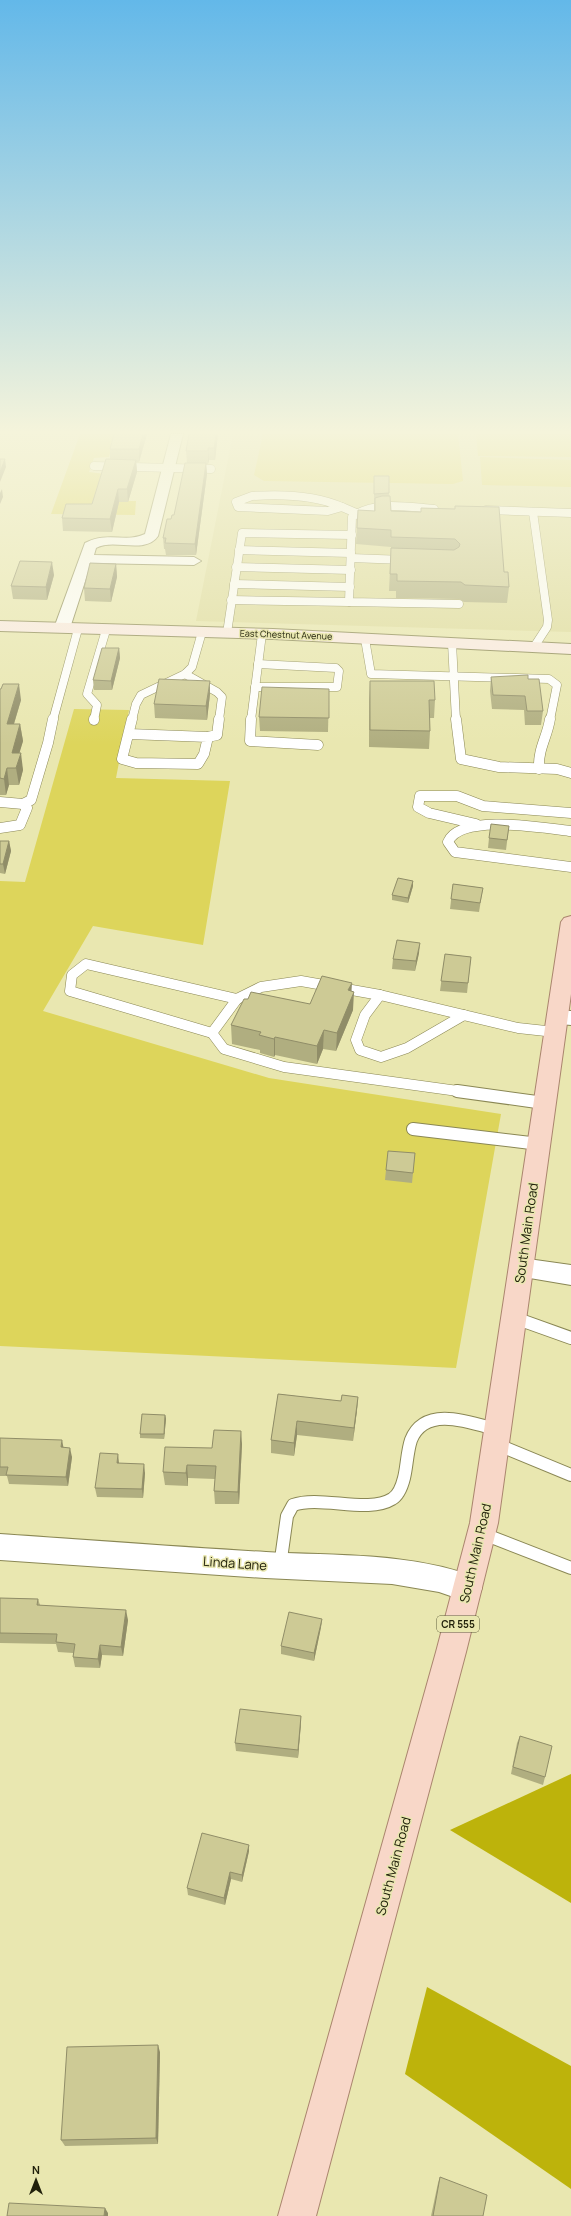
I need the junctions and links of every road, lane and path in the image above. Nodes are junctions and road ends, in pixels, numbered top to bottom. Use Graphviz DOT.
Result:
graph roads {
  1 [pos="241,537"];
  2 [pos="352,537"];
  3 [pos="537,537"];
  4 [pos="147,539"];
  5 [pos="239,550"];
  6 [pos="351,556"];
  7 [pos="85,559"];
  8 [pos="130,560"];
  9 [pos="414,560"];
  10 [pos="194,561"];
  11 [pos="236,567"];
  12 [pos="350,570"];
  13 [pos="234,584"];
  14 [pos="350,587"];
  15 [pos="231,600"];
  16 [pos="349,602"];
  17 [pos="459,604"];
  18 [pos="0,626"];
  19 [pos="62,628"];
  20 [pos="78,629"];
  21 [pos="106,630"];
  22 [pos="202,632"];
  23 [pos="227,633"];
  24 [pos="262,634"];
  25 [pos="365,639"];
  26 [pos="452,643"];
  27 [pos="534,647"];
  28 [pos="571,649"];
  29 [pos="258,664"];
  30 [pos="185,674"];
  31 [pos="454,675"];
  32 [pos="255,687"];
  33 [pos="94,720"];
  34 [pos="129,734"];
  35 [pos="208,738"];
  36 [pos="318,745"];
  37 [pos="539,769"];
  38 [pos="571,773"];
  39 [pos="0,802"];
  40 [pos="23,804"];
  41 [pos="571,813"];
  42 [pos="482,825"];
  43 [pos="0,828"];
  44 [pos="571,831"];
  45 [pos="571,867"];
  46 [pos="571,922"];
  47 [pos="380,995"];
  48 [pos="236,999"];
  49 [pos="464,1015"];
  50 [pos="561,1023"];
  51 [pos="212,1033"];
  52 [pos="544,1103"];
  53 [pos="413,1128"];
  54 [pos="538,1144"];
  55 [pos="521,1268"];
  56 [pos="571,1275"];
  57 [pos="514,1318"];
  58 [pos="571,1338"];
  59 [pos="498,1437"];
  60 [pos="571,1475"];
  61 [pos="481,1533"];
  62 [pos="0,1547"];
  63 [pos="280,1566"];
  64 [pos="571,1568"];
  65 [pos="468,1588"];
  66 [pos="297,2216"];
  1 -- 5 [label="lane"];
  2 -- 6 [label="lane"];
  3 -- 27 [label="lane"];
  4 -- 7 [label="street"];
  4 -- 8 [label="street"];
  5 -- 6 [label="lane"];
  5 -- 11 [label="lane"];
  6 -- 9 [label="lane"];
  6 -- 12 [label="lane"];
  7 -- 8 [label="street"];
  7 -- 19 [label="street"];
  8 -- 10 [label="street"];
  11 -- 12 [label="lane"];
  11 -- 13 [label="lane"];
  12 -- 14 [label="lane"];
  13 -- 14 [label="lane"];
  13 -- 15 [label="lane"];
  14 -- 16 [label="lane"];
  15 -- 16 [label="lane"];
  15 -- 23 [label="lane"];
  16 -- 17 [label="lane"];
  18 -- 19 [label="street, East Chestnut Avenue"];
  19 -- 20 [label="street, East Chestnut Avenue"];
  20 -- 21 [label="street, East Chestnut Avenue"];
  20 -- 40 [label="lane"];
  21 -- 22 [label="street, East Chestnut Avenue"];
  21 -- 33 [label="lane"];
  22 -- 23 [label="street, East Chestnut Avenue"];
  22 -- 30 [label="lane"];
  23 -- 24 [label="street, East Chestnut Avenue"];
  24 -- 25 [label="street, East Chestnut Avenue"];
  24 -- 29 [label="lane"];
  25 -- 26 [label="street, East Chestnut Avenue"];
  25 -- 31 [label="lane"];
  26 -- 27 [label="street, East Chestnut Avenue"];
  26 -- 31 [label="lane"];
  27 -- 28 [label="street, East Chestnut Avenue"];
  29 -- 32 [label="lane"];
  29 -- 32 [label="lane"];
  30 -- 34 [label="lane"];
  30 -- 35 [label="lane"];
  31 -- 37 [label="lane"];
  31 -- 37 [label="lane"];
  32 -- 36 [label="lane"];
  34 -- 35 [label="lane"];
  34 -- 35 [label="lane"];
  37 -- 38 [label="lane"];
  39 -- 40 [label="lane"];
  40 -- 43 [label="lane"];
  41 -- 42 [label="lane"];
  42 -- 44 [label="lane"];
  42 -- 45 [label="lane"];
  46 -- 50 [label="main road, South Main Road / CR 555"];
  47 -- 48 [label="lane"];
  47 -- 49 [label="lane"];
  47 -- 49 [label="lane"];
  48 -- 51 [label="lane"];
  48 -- 51 [label="lane"];
  49 -- 50 [label="lane"];
  50 -- 52 [label="main road, South Main Road / CR 555"];
  51 -- 52 [label="lane"];
  52 -- 54 [label="main road, South Main Road / CR 555"];
  53 -- 54 [label="lane"];
  54 -- 55 [label="main road, South Main Road / CR 555"];
  55 -- 56 [label="street"];
  55 -- 57 [label="main road, South Main Road / CR 555"];
  57 -- 58 [label="lane"];
  57 -- 59 [label="main road, South Main Road / CR 555"];
  59 -- 60 [label="lane"];
  59 -- 61 [label="main road, South Main Road / CR 555"];
  59 -- 63 [label="lane"];
  61 -- 64 [label="lane"];
  61 -- 65 [label="main road, South Main Road / CR 555"];
  62 -- 63 [label="street, Linda Lane"];
  63 -- 65 [label="street, Linda Lane"];
  65 -- 66 [label="main road, South Main Road / CR 555"];
}
